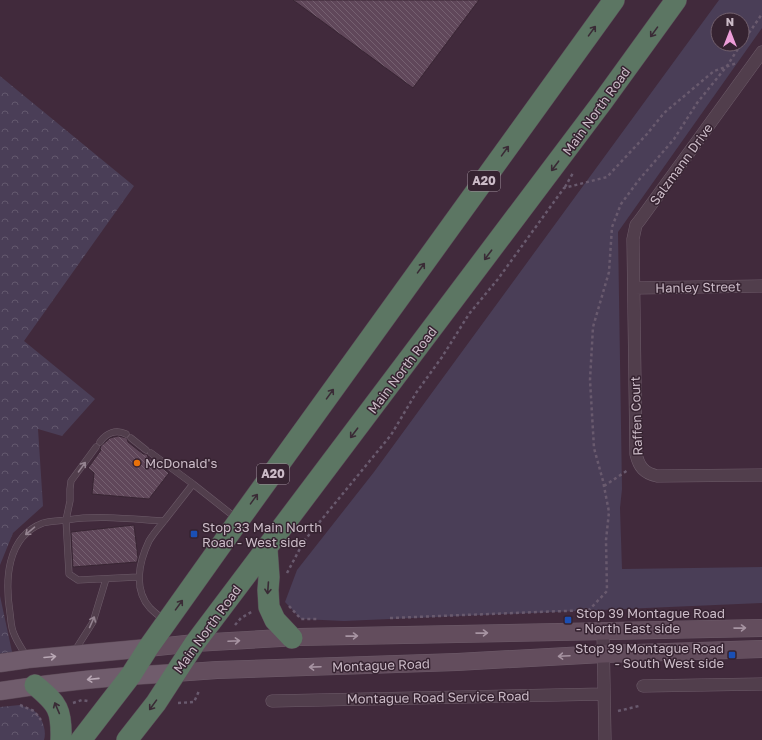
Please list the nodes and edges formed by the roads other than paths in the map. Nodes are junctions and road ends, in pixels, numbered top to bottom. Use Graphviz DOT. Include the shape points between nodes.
graph roads {
  1 [pos="614,0"];
  2 [pos="676,0"];
  3 [pos="760,54"];
  4 [pos="762,286"];
  5 [pos="634,288"];
  6 [pos="762,475"];
  7 [pos="193,484"];
  8 [pos="66,520"];
  9 [pos="239,520"];
  10 [pos="164,521"];
  11 [pos="267,549"];
  12 [pos="138,577"];
  13 [pos="106,579"];
  14 [pos="166,622"];
  15 [pos="762,628"];
  16 [pos="603,631"];
  17 [pos="292,638"];
  18 [pos="195,643"];
  19 [pos="148,648"];
  20 [pos="762,649"];
  21 [pos="603,654"];
  22 [pos="72,655"];
  23 [pos="28,659"];
  24 [pos="0,663"];
  25 [pos="175,673"];
  26 [pos="132,675"];
  27 [pos="762,684"];
  28 [pos="35,685"];
  29 [pos="643,686"];
  30 [pos="0,691"];
  31 [pos="604,694"];
  32 [pos="272,701"];
  33 [pos="61,740"];
  34 [pos="81,740"];
  35 [pos="128,740"];
  36 [pos="605,740"];
  9 -- 1 [label="highway, A20, one-way"];
  2 -- 11 [label="highway, Main North Road, one-way" via="599,107"];
  3 -- 5 [label="street, Salzmann Drive" via="636,225 633,239"];
  4 -- 5 [label="street, Hanley Street"];
  5 -- 6 [label="street, Raffen Court" via="636,454 642,470 649,475 657,476"];
  8 -- 7 [label="lane, one-way" via="71,481 107,434 120,432 128,436"];
  7 -- 9 [label="lane"];
  7 -- 10 [label="lane"];
  8 -- 10 [label="lane" via="97,517"];
  8 -- 13 [label="lane" via="69,574 78,580"];
  8 -- 23 [label="lane, one-way" via="43,523 32,529 23,538 10,562 7,596 14,634"];
  14 -- 9 [label="highway, A20, one-way"];
  10 -- 12 [label="lane" via="150,540"];
  11 -- 17 [label="highway, one-way" via="269,607 275,620"];
  11 -- 18 [label="highway, Main North Road"];
  12 -- 13 [label="lane"];
  12 -- 14 [label="lane" via="141,591 149,607"];
  22 -- 13 [label="lane, one-way" via="93,622"];
  14 -- 19 [label="highway, A20"];
  16 -- 15 [label="main road, one-way"];
  17 -- 16 [label="main road, one-way"];
  16 -- 21 [label="street"];
  18 -- 17 [label="main road, one-way"];
  18 -- 19 [label="main road"];
  18 -- 25 [label="highway, Main North Road"];
  19 -- 22 [label="main road"];
  19 -- 26 [label="highway, A20"];
  20 -- 21 [label="main road, Montague Road"];
  21 -- 25 [label="main road, Montague Road, one-way"];
  21 -- 31 [label="street"];
  23 -- 22 [label="main road, one-way"];
  23 -- 24 [label="main road"];
  25 -- 26 [label="main road, Montague Road"];
  25 -- 35 [label="highway, Main North Road, one-way"];
  26 -- 28 [label="main road, Montague Road, one-way"];
  26 -- 34 [label="highway, A20"];
  27 -- 29 [label="street"];
  28 -- 30 [label="main road, Montague Road"];
  33 -- 28 [label="highway, one-way" via="58,708 51,698"];
  31 -- 32 [label="street, Montague Road Service Road"];
  31 -- 36 [label="street"];
}
